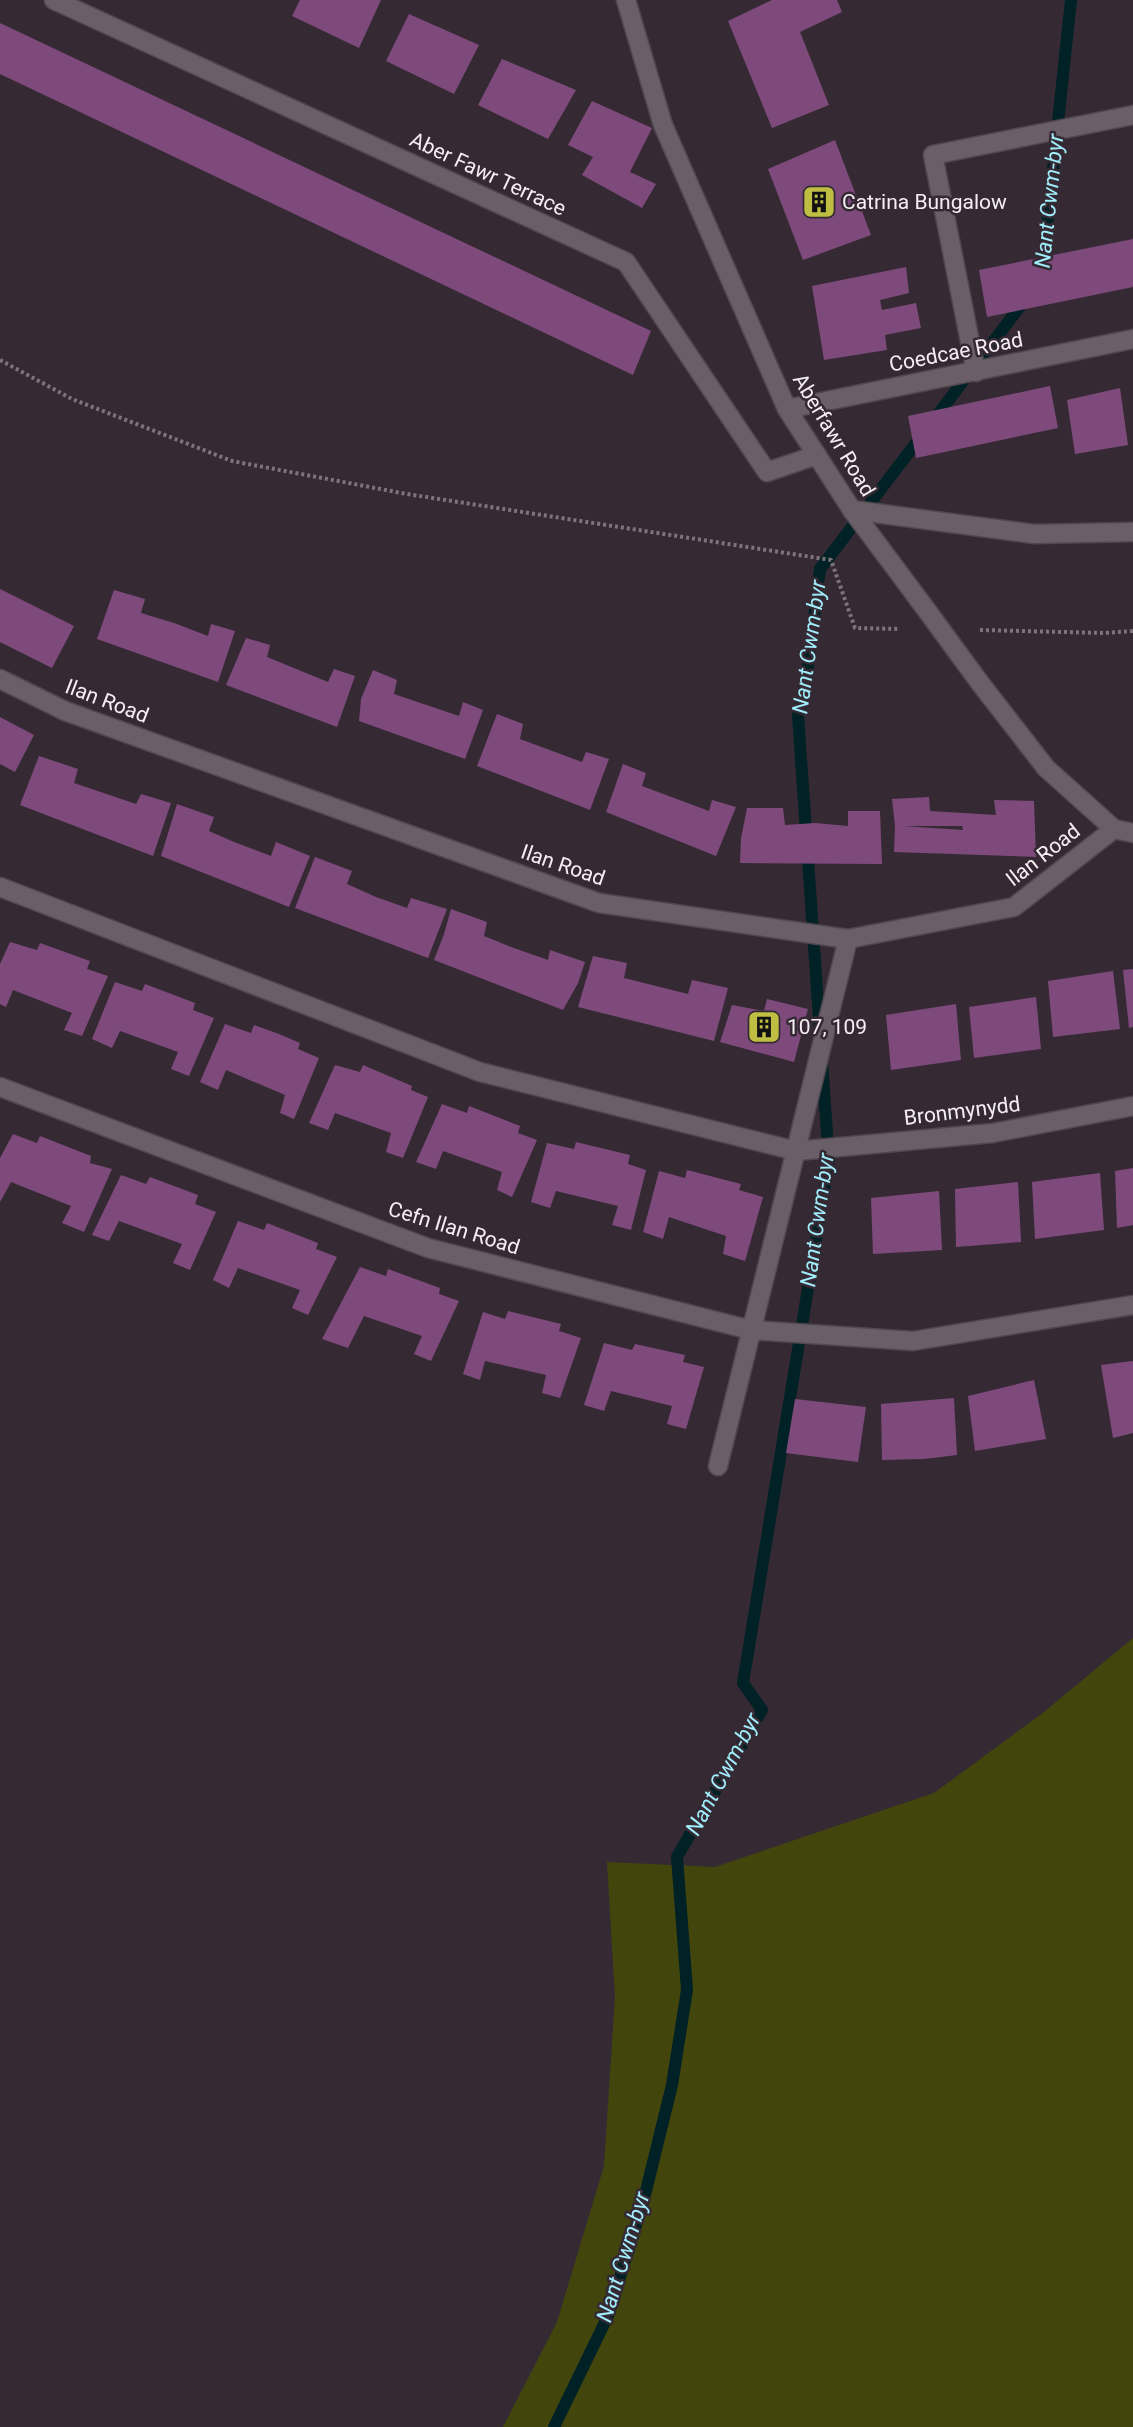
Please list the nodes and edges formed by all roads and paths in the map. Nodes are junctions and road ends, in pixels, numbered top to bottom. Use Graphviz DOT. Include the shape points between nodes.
graph roads {
  1 [pos="54,0"];
  2 [pos="626,0"];
  3 [pos="1133,116"];
  4 [pos="1133,339"];
  5 [pos="0,360"];
  6 [pos="976,372"];
  7 [pos="787,409"];
  8 [pos="817,455"];
  9 [pos="852,510"];
  10 [pos="1133,532"];
  11 [pos="902,629"];
  12 [pos="974,630"];
  13 [pos="1133,631"];
  14 [pos="0,679"];
  15 [pos="1114,829"];
  16 [pos="1133,833"];
  17 [pos="0,887"];
  18 [pos="848,939"];
  19 [pos="0,1086"];
  20 [pos="1133,1106"];
  21 [pos="796,1151"];
  22 [pos="1133,1305"];
  23 [pos="751,1330"];
  24 [pos="718,1466"];
  1 -- 8 [label="street, Aber Fawr Terrace" via="626,262 767,472"];
  2 -- 7 [label="street, Aberfawr Road" via="663,125"];
  3 -- 6 [label="street" via="933,155"];
  4 -- 6 [label="street, Coedcae Road"];
  5 -- 11 [label="path" via="72,399 232,461 407,494 831,560 855,628"];
  6 -- 7 [label="street, Coedcae Road"];
  7 -- 8 [label="street, Aberfawr Road"];
  8 -- 9 [label="street, Aberfawr Road"];
  9 -- 10 [label="street" via="1034,534"];
  9 -- 15 [label="street, Aberfawr Road, bridge" via="1046,768"];
  12 -- 13 [label="path"];
  14 -- 18 [label="street, Ilan Road" via="65,711 599,903"];
  15 -- 16 [label="street"];
  15 -- 18 [label="street, Ilan Road" via="1014,907"];
  17 -- 21 [label="street, Bronmynydd" via="480,1072"];
  18 -- 21 [label="street"];
  19 -- 23 [label="street, Cefn Ilan Road" via="428,1248"];
  20 -- 21 [label="street, Bronmynydd" via="993,1133"];
  21 -- 23 [label="street"];
  22 -- 23 [label="street, Cefn Ilan Road" via="913,1341"];
  23 -- 24 [label="street"];
}
